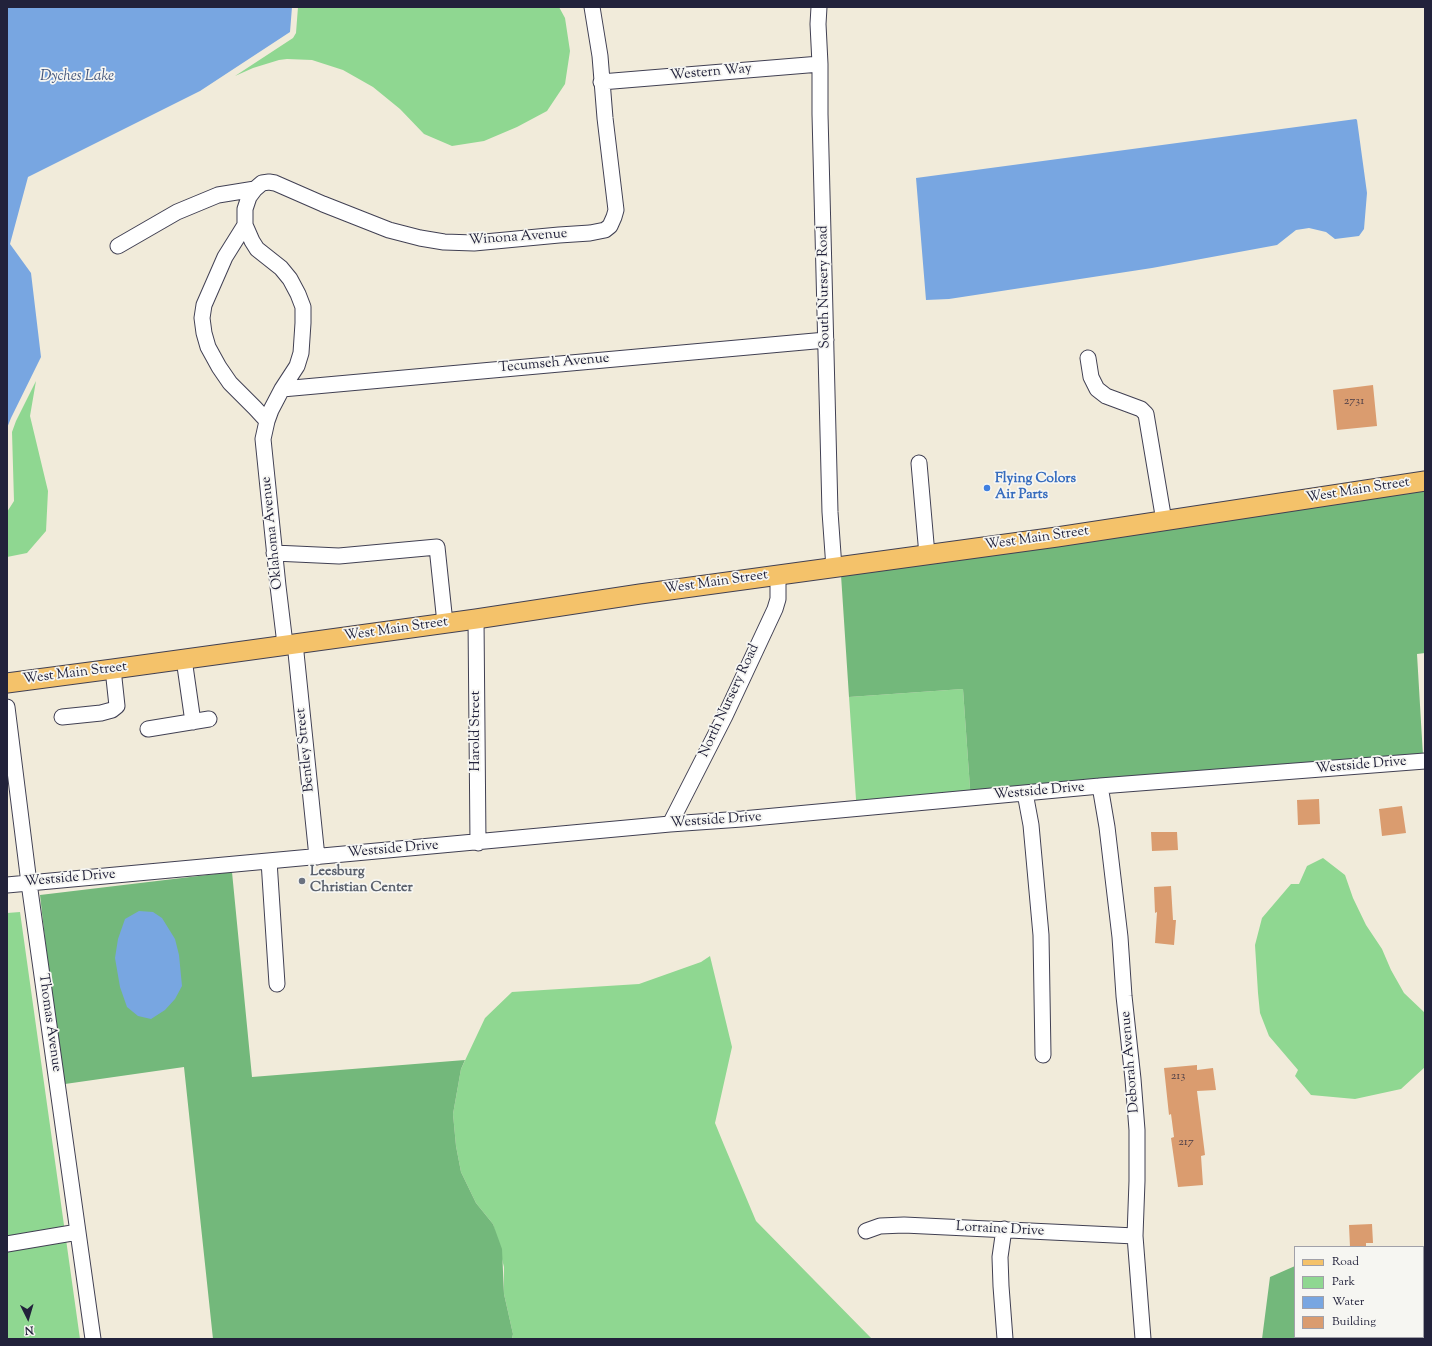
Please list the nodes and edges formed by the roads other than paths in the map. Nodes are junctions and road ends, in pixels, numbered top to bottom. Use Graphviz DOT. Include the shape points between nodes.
graph roads {
  1 [pos="592,7"];
  2 [pos="819,7"];
  3 [pos="820,64"];
  4 [pos="601,82"];
  5 [pos="255,189"];
  6 [pos="245,225"];
  7 [pos="118,246"];
  8 [pos="826,340"];
  9 [pos="1088,358"];
  10 [pos="282,389"];
  11 [pos="267,421"];
  12 [pos="919,463"];
  13 [pos="1425,481"];
  14 [pos="1164,521"];
  15 [pos="274,553"];
  16 [pos="927,555"];
  17 [pos="834,568"];
  18 [pos="778,575"];
  19 [pos="476,619"];
  20 [pos="445,623"];
  21 [pos="290,644"];
  22 [pos="184,659"];
  23 [pos="113,669"];
  24 [pos="7,682"];
  25 [pos="7,707"];
  26 [pos="62,717"];
  27 [pos="209,719"];
  28 [pos="193,722"];
  29 [pos="148,729"];
  30 [pos="1425,761"];
  31 [pos="12,785"];
  32 [pos="1100,786"];
  33 [pos="1025,793"];
  34 [pos="14,815"];
  35 [pos="670,824"];
  36 [pos="478,843"];
  37 [pos="317,857"];
  38 [pos="269,861"];
  39 [pos="29,883"];
  40 [pos="7,885"];
  41 [pos="278,984"];
  42 [pos="1043,1055"];
  43 [pos="1004,1229"];
  44 [pos="866,1231"];
  45 [pos="78,1232"];
  46 [pos="1135,1236"];
  47 [pos="7,1244"];
  48 [pos="94,1339"];
  49 [pos="1005,1339"];
  50 [pos="1143,1339"];
  1 -- 4 [label="street, Winona Avenue" via="600,56"];
  2 -- 3 [label="street, South Nursery Road"];
  3 -- 4 [label="street, Western Way"];
  3 -- 8 [label="street, South Nursery Road"];
  4 -- 5 [label="street, Winona Avenue" via="616,210 610,226 605,230 590,234 474,243 444,242 389,230 275,183 262,183"];
  5 -- 6 [label="street" via="245,209"];
  5 -- 7 [label="street" via="218,195 178,212"];
  6 -- 10 [label="street, Oklahoma Avenue" via="257,249 281,268 290,279 302,308 301,353 297,366"];
  6 -- 11 [label="street" via="225,257 209,293 203,312 204,333 208,347 230,383"];
  8 -- 10 [label="street, Tecumseh Avenue"];
  8 -- 17 [label="street, South Nursery Road" via="830,512"];
  9 -- 14 [label="street" via="1091,377 1097,389 1106,396 1141,409 1146,414"];
  10 -- 11 [label="street, Oklahoma Avenue"];
  11 -- 15 [label="street, Oklahoma Avenue" via="263,439"];
  12 -- 16 [label="street"];
  13 -- 14 [label="main road, West Main Street"];
  14 -- 16 [label="main road, West Main Street"];
  15 -- 20 [label="street" via="340,556 437,547"];
  15 -- 21 [label="street, Oklahoma Avenue"];
  16 -- 17 [label="main road, West Main Street"];
  17 -- 18 [label="main road, West Main Street"];
  18 -- 19 [label="main road, West Main Street"];
  18 -- 35 [label="street, North Nursery Road" via="778,599 774,609 725,716"];
  19 -- 20 [label="main road, West Main Street"];
  19 -- 36 [label="street, Harold Street"];
  20 -- 21 [label="main road, West Main Street"];
  21 -- 22 [label="main road, West Main Street"];
  21 -- 37 [label="street, Bentley Street"];
  22 -- 23 [label="main road, West Main Street"];
  22 -- 28 [label="street"];
  23 -- 24 [label="main road, West Main Street"];
  23 -- 26 [label="street" via="117,706 101,713"];
  25 -- 31 [label="street, Thomas Avenue"];
  27 -- 28 [label="street"];
  28 -- 29 [label="street"];
  30 -- 32 [label="street, Westside Drive"];
  31 -- 34 [label="street, Thomas Avenue"];
  32 -- 33 [label="street, Westside Drive"];
  32 -- 46 [label="street, Deborah Avenue" via="1120,937 1137,1130"];
  33 -- 35 [label="street, Westside Drive"];
  33 -- 42 [label="street" via="1031,825 1042,935"];
  34 -- 39 [label="street, Thomas Avenue"];
  35 -- 36 [label="street, Westside Drive"];
  36 -- 37 [label="street, Westside Drive"];
  37 -- 38 [label="street, Westside Drive"];
  38 -- 39 [label="street, Westside Drive"];
  38 -- 41 [label="street"];
  39 -- 40 [label="street, Westside Drive"];
  39 -- 45 [label="street, Thomas Avenue"];
  43 -- 44 [label="street, Lorraine Drive" via="904,1225 880,1226"];
  43 -- 46 [label="street, Lorraine Drive"];
  43 -- 49 [label="street" via="1000,1257"];
  45 -- 47 [label="street"];
  45 -- 48 [label="street, Thomas Avenue"];
  46 -- 50 [label="street, Deborah Avenue"];
}
